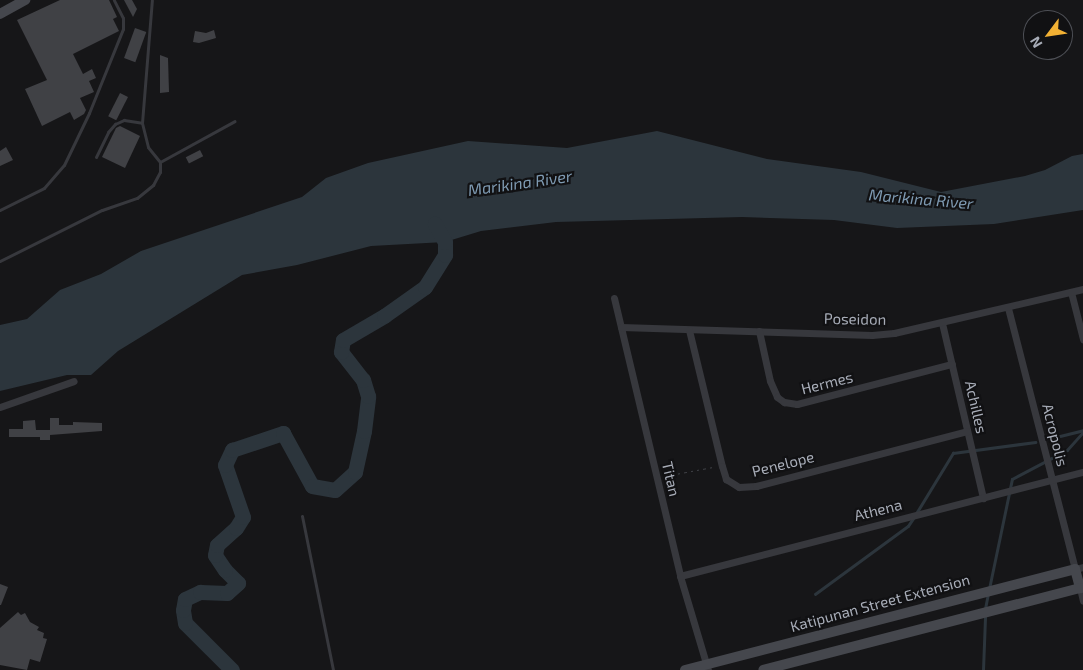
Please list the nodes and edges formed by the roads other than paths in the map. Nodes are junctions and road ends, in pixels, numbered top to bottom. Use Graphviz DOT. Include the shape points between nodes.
graph roads {
  1 [pos="24,0"];
  2 [pos="114,0"];
  3 [pos="152,0"];
  4 [pos="1,11"];
  5 [pos="235,121"];
  6 [pos="142,123"];
  7 [pos="96,157"];
  8 [pos="160,162"];
  9 [pos="0,210"];
  10 [pos="0,261"];
  11 [pos="1083,289"];
  12 [pos="1071,292"];
  13 [pos="614,298"];
  14 [pos="1008,308"];
  15 [pos="942,323"];
  16 [pos="621,327"];
  17 [pos="689,330"];
  18 [pos="759,331"];
  19 [pos="1083,339"];
  20 [pos="952,364"];
  21 [pos="74,381"];
  22 [pos="0,407"];
  23 [pos="967,432"];
  24 [pos="1083,472"];
  25 [pos="1052,480"];
  26 [pos="982,498"];
  27 [pos="302,516"];
  28 [pos="1079,568"];
  29 [pos="680,576"];
  30 [pos="1081,588"];
  31 [pos="1083,601"];
  32 [pos="707,667"];
  33 [pos="333,670"];
  34 [pos="685,670"];
  35 [pos="763,670"];
  1 -- 4 [label="street"];
  2 -- 9 [label="lane" via="123,18 123,29 64,165 44,188"];
  3 -- 6 [label="lane"];
  5 -- 8 [label="lane"];
  6 -- 7 [label="lane" via="124,120 115,124"];
  6 -- 8 [label="lane" via="148,146"];
  8 -- 10 [label="lane" via="160,172 153,185 137,198 102,210"];
  11 -- 12 [label="street, Poseidon"];
  12 -- 14 [label="street, Poseidon"];
  12 -- 19 [label="street"];
  13 -- 16 [label="street, Titan"];
  14 -- 15 [label="street, Poseidon"];
  14 -- 25 [label="street, Acropolis"];
  15 -- 18 [label="street, Poseidon" via="872,335"];
  15 -- 20 [label="street, Achilles"];
  16 -- 17 [label="street, Poseidon"];
  16 -- 29 [label="street, Titan"];
  17 -- 18 [label="street, Poseidon"];
  17 -- 23 [label="street, Penelope" via="722,466 726,479 731,483 743,487 756,486"];
  18 -- 20 [label="street, Hermes" via="770,381 776,397 784,402 797,404"];
  20 -- 23 [label="street, Achilles"];
  21 -- 22 [label="street"];
  23 -- 26 [label="street, Achilles"];
  24 -- 25 [label="street, Athena"];
  25 -- 26 [label="street, Athena"];
  25 -- 28 [label="street, Acropolis"];
  26 -- 29 [label="street, Athena"];
  27 -- 33 [label="lane"];
  28 -- 30 [label="street"];
  28 -- 32 [label="street, Katipunan Street Extension"];
  29 -- 32 [label="street, Titan"];
  30 -- 31 [label="street"];
  30 -- 35 [label="street"];
  32 -- 34 [label="street, Katipunan Street Extension"];
}
